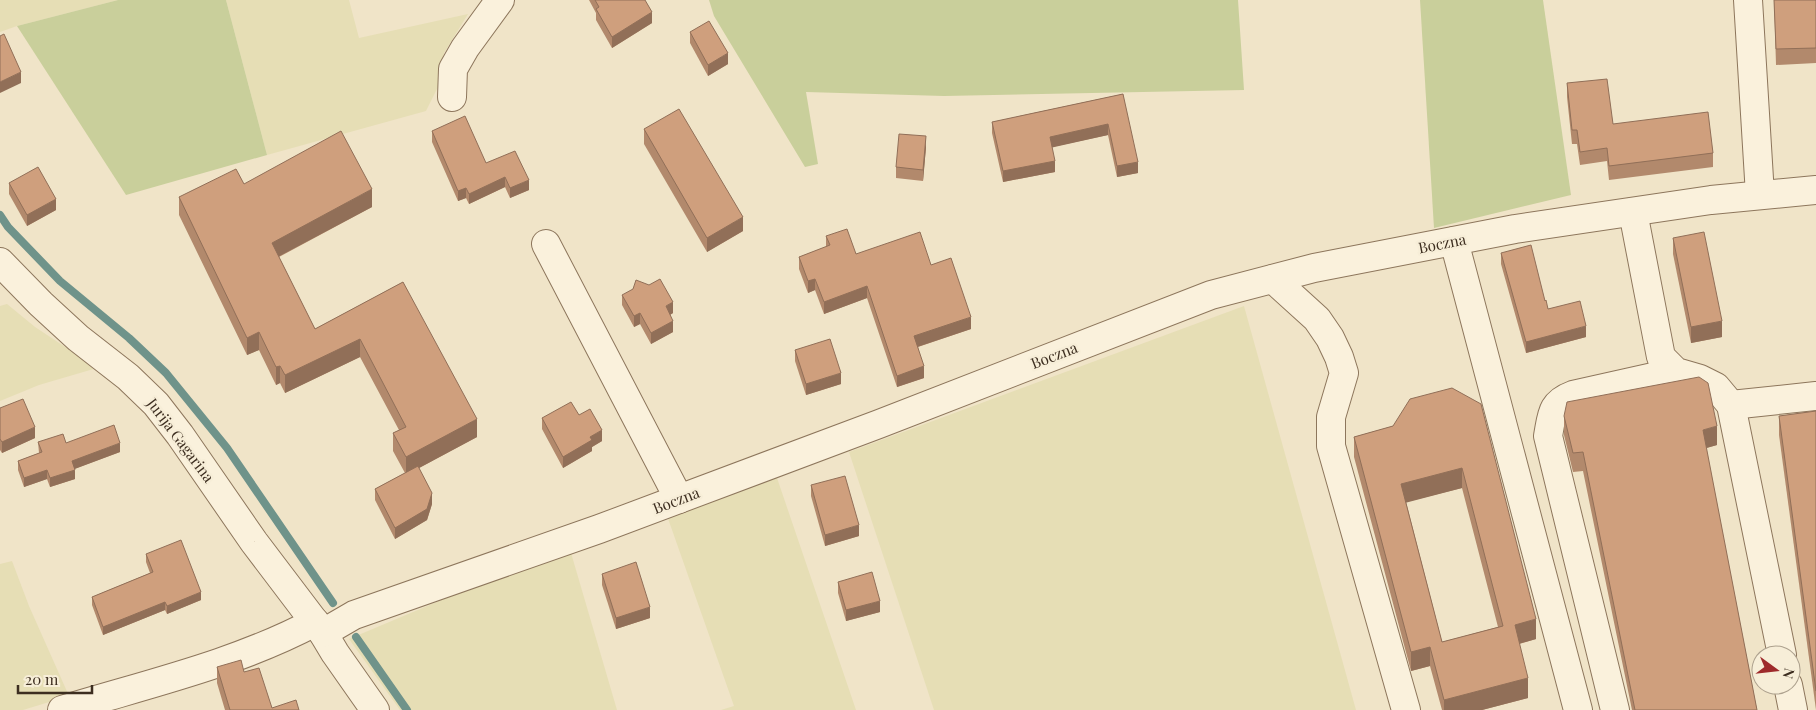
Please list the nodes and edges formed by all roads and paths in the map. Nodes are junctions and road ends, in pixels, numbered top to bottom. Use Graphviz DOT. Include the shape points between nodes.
graph roads {
  1 [pos="500,0"];
  2 [pos="1748,0"];
  3 [pos="452,97"];
  4 [pos="1816,190"];
  5 [pos="1760,195"];
  6 [pos="1633,212"];
  7 [pos="1454,241"];
  8 [pos="546,244"];
  9 [pos="0,262"];
  10 [pos="1273,279"];
  11 [pos="1676,372"];
  12 [pos="1816,396"];
  13 [pos="1731,405"];
  14 [pos="678,499"];
  15 [pos="319,627"];
  16 [pos="1780,645"];
  17 [pos="1790,695"];
  18 [pos="62,710"];
  19 [pos="375,710"];
  20 [pos="1406,710"];
  21 [pos="1578,710"];
  22 [pos="1615,710"];
  23 [pos="1793,710"];
  1 -- 3 [label="street" via="453,69"];
  2 -- 5 [label="street"];
  4 -- 5 [label="street, Boczna"];
  5 -- 6 [label="street, Boczna"];
  6 -- 7 [label="street, Boczna"];
  6 -- 11 [label="street" via="1661,357"];
  7 -- 10 [label="street, Boczna"];
  7 -- 21 [label="street"];
  8 -- 14 [label="street"];
  9 -- 15 [label="street, Jurija Gagarina" via="47,310 156,404"];
  10 -- 14 [label="street, Boczna" via="1211,295"];
  10 -- 20 [label="street" via="1317,319 1330,338 1344,372 1331,417 1330,446"];
  11 -- 13 [label="street" via="1716,387"];
  11 -- 22 [label="street" via="1561,399 1553,412 1548,436"];
  12 -- 13 [label="street"];
  13 -- 16 [label="street"];
  14 -- 15 [label="street, Boczna"];
  15 -- 18 [label="street" via="224,661"];
  15 -- 19 [label="street, Jurija Gagarina"];
  17 -- 23 [label="street"];
}
